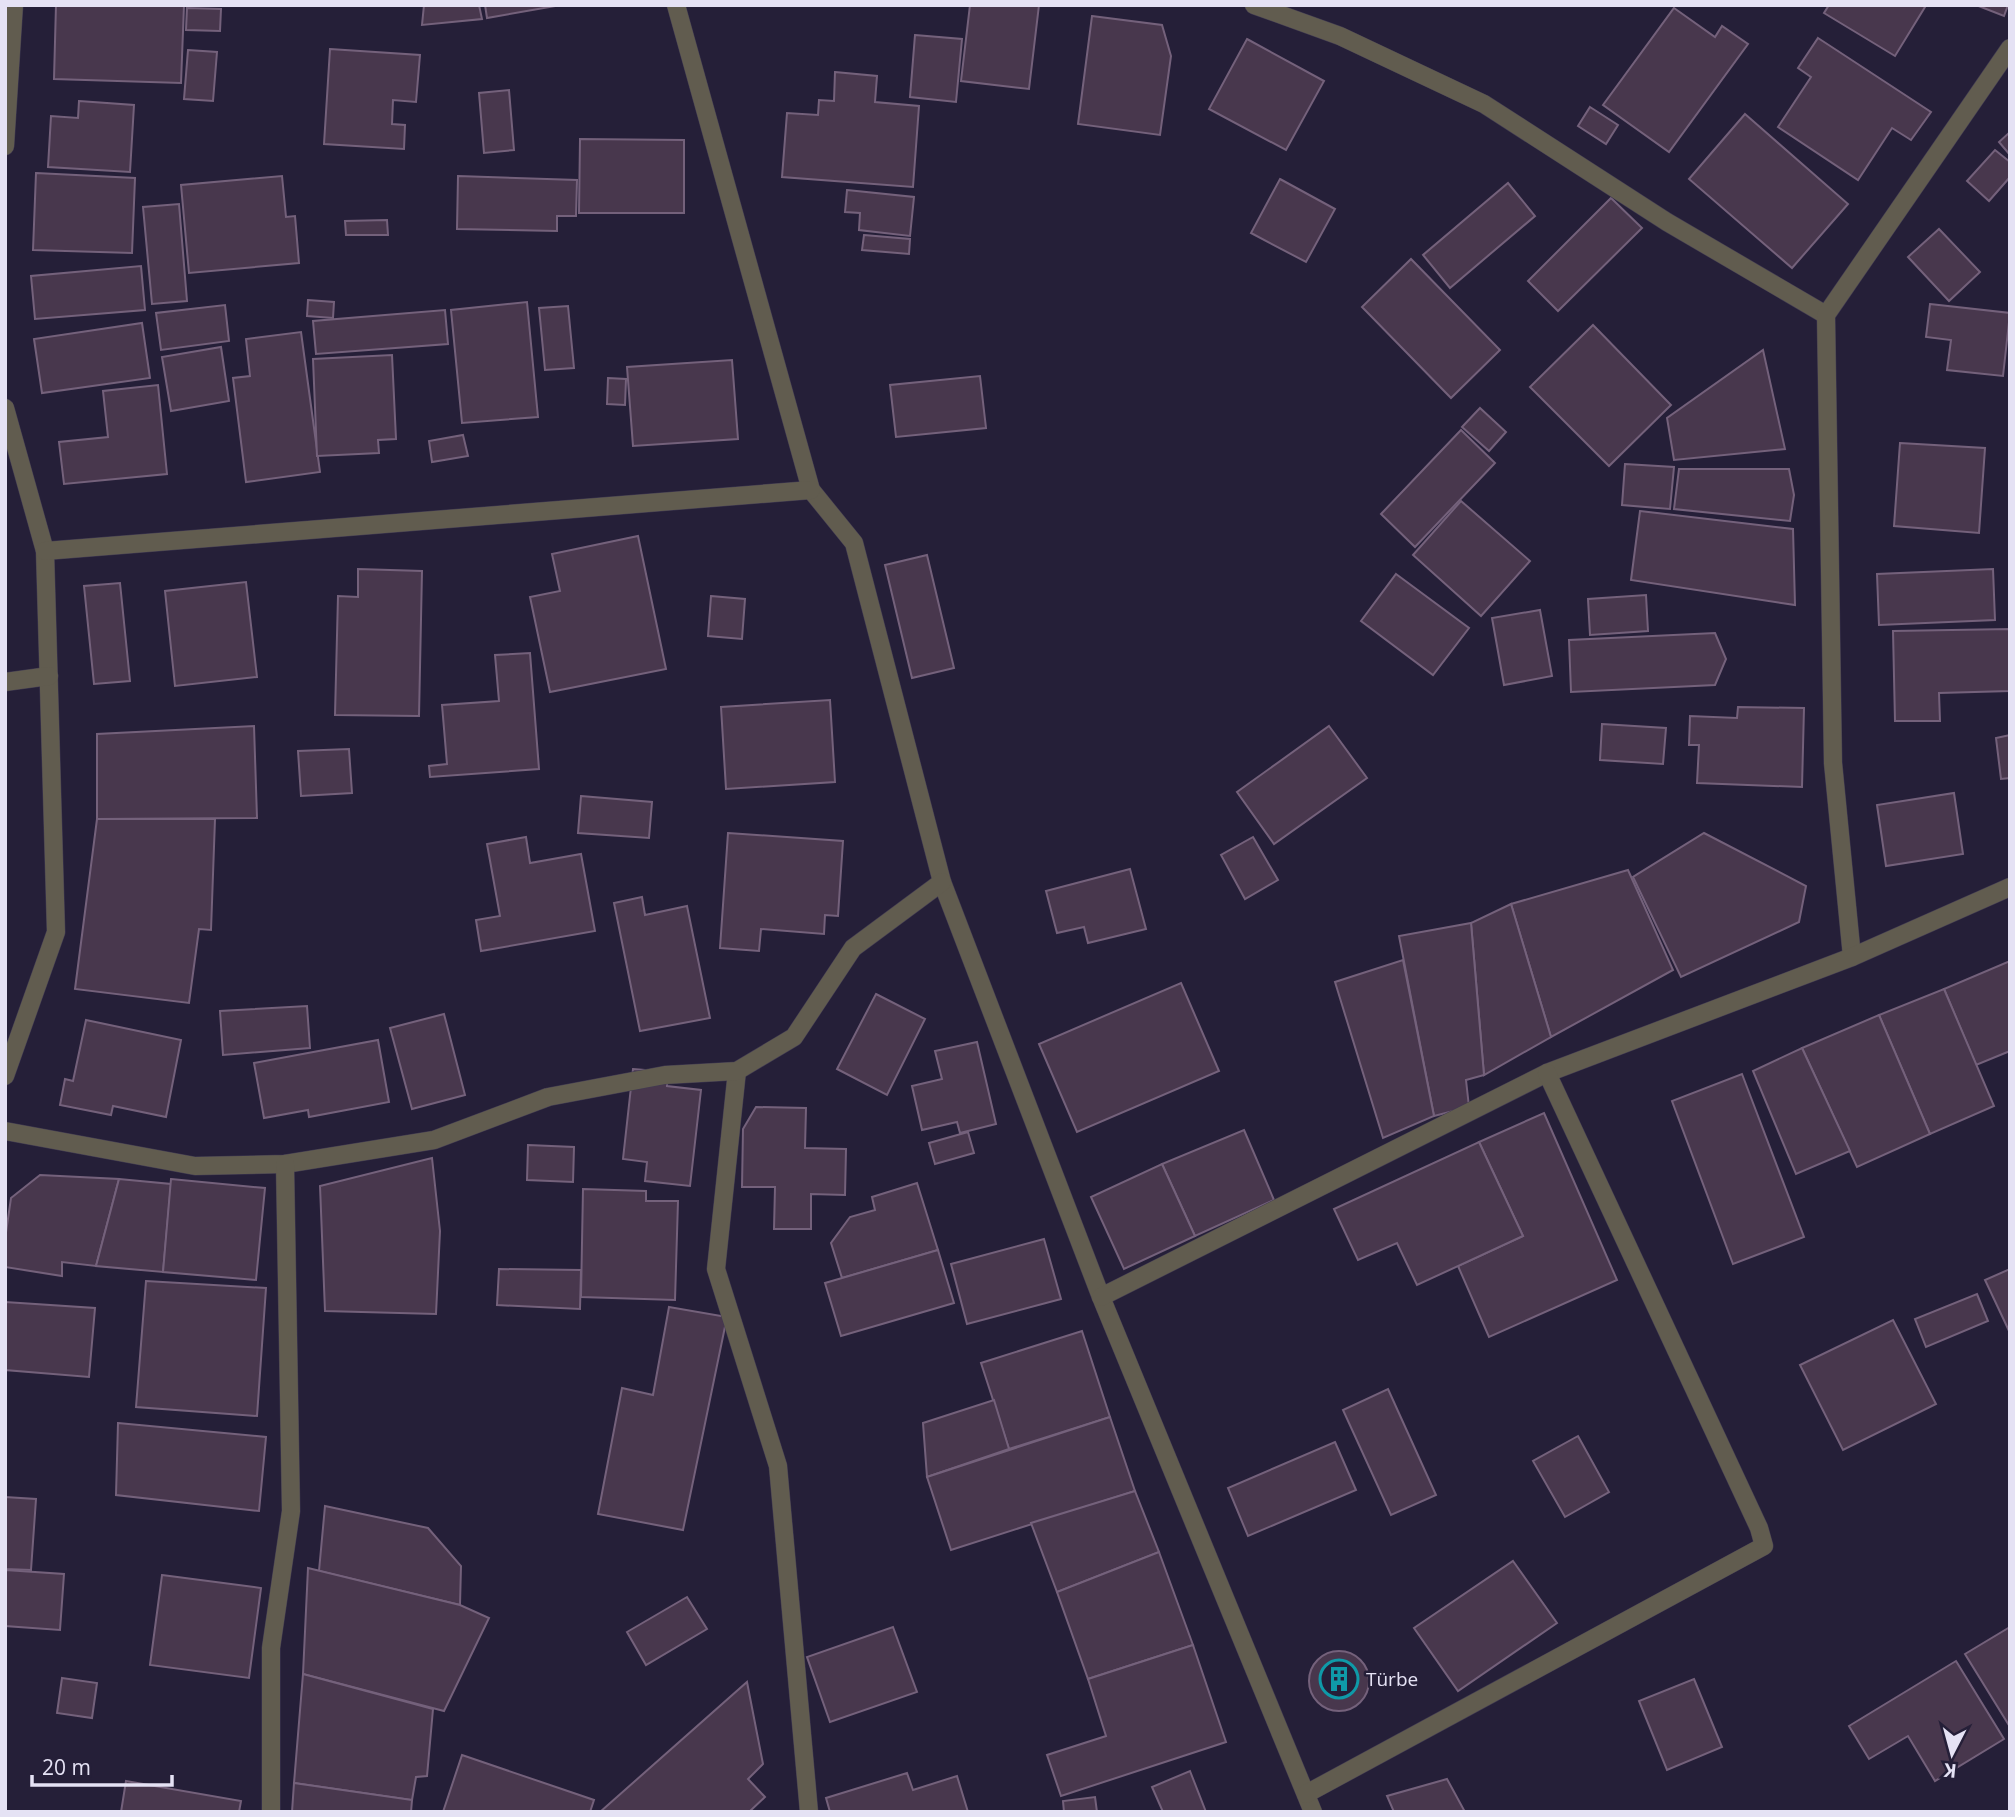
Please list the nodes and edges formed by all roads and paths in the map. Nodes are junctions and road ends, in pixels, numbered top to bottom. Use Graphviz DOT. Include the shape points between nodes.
graph roads {
  1 [pos="14,5"];
  2 [pos="676,5"];
  3 [pos="1254,5"];
  4 [pos="2010,48"];
  5 [pos="5,146"];
  6 [pos="1826,316"];
  7 [pos="5,408"];
  8 [pos="811,490"];
  9 [pos="45,551"];
  10 [pos="49,676"];
  11 [pos="5,682"];
  12 [pos="942,882"];
  13 [pos="2010,887"];
  14 [pos="1852,957"];
  15 [pos="737,1071"];
  16 [pos="1547,1073"];
  17 [pos="5,1076"];
  18 [pos="5,1131"];
  19 [pos="285,1164"];
  20 [pos="1101,1297"];
  21 [pos="1306,1794"];
  22 [pos="271,1812"];
  23 [pos="809,1812"];
  24 [pos="1313,1812"];
  1 -- 5 [label="street"];
  2 -- 8 [label="street"];
  3 -- 6 [label="street" via="1340,36 1484,104 1667,222"];
  4 -- 6 [label="street"];
  6 -- 14 [label="street" via="1833,763"];
  7 -- 9 [label="street"];
  8 -- 9 [label="street"];
  8 -- 12 [label="street" via="854,543"];
  9 -- 10 [label="street"];
  10 -- 11 [label="street"];
  10 -- 17 [label="street" via="56,932"];
  12 -- 15 [label="street" via="853,948 793,1037"];
  12 -- 20 [label="street"];
  13 -- 14 [label="street"];
  14 -- 16 [label="street"];
  15 -- 19 [label="street" via="665,1075 548,1097 434,1140"];
  15 -- 23 [label="street" via="716,1269 778,1466"];
  16 -- 20 [label="street"];
  16 -- 21 [label="street" via="1764,1546"];
  18 -- 19 [label="street" via="195,1166"];
  19 -- 22 [label="street" via="291,1511 271,1648"];
  20 -- 21 [label="street"];
  21 -- 24 [label="street"];
}
